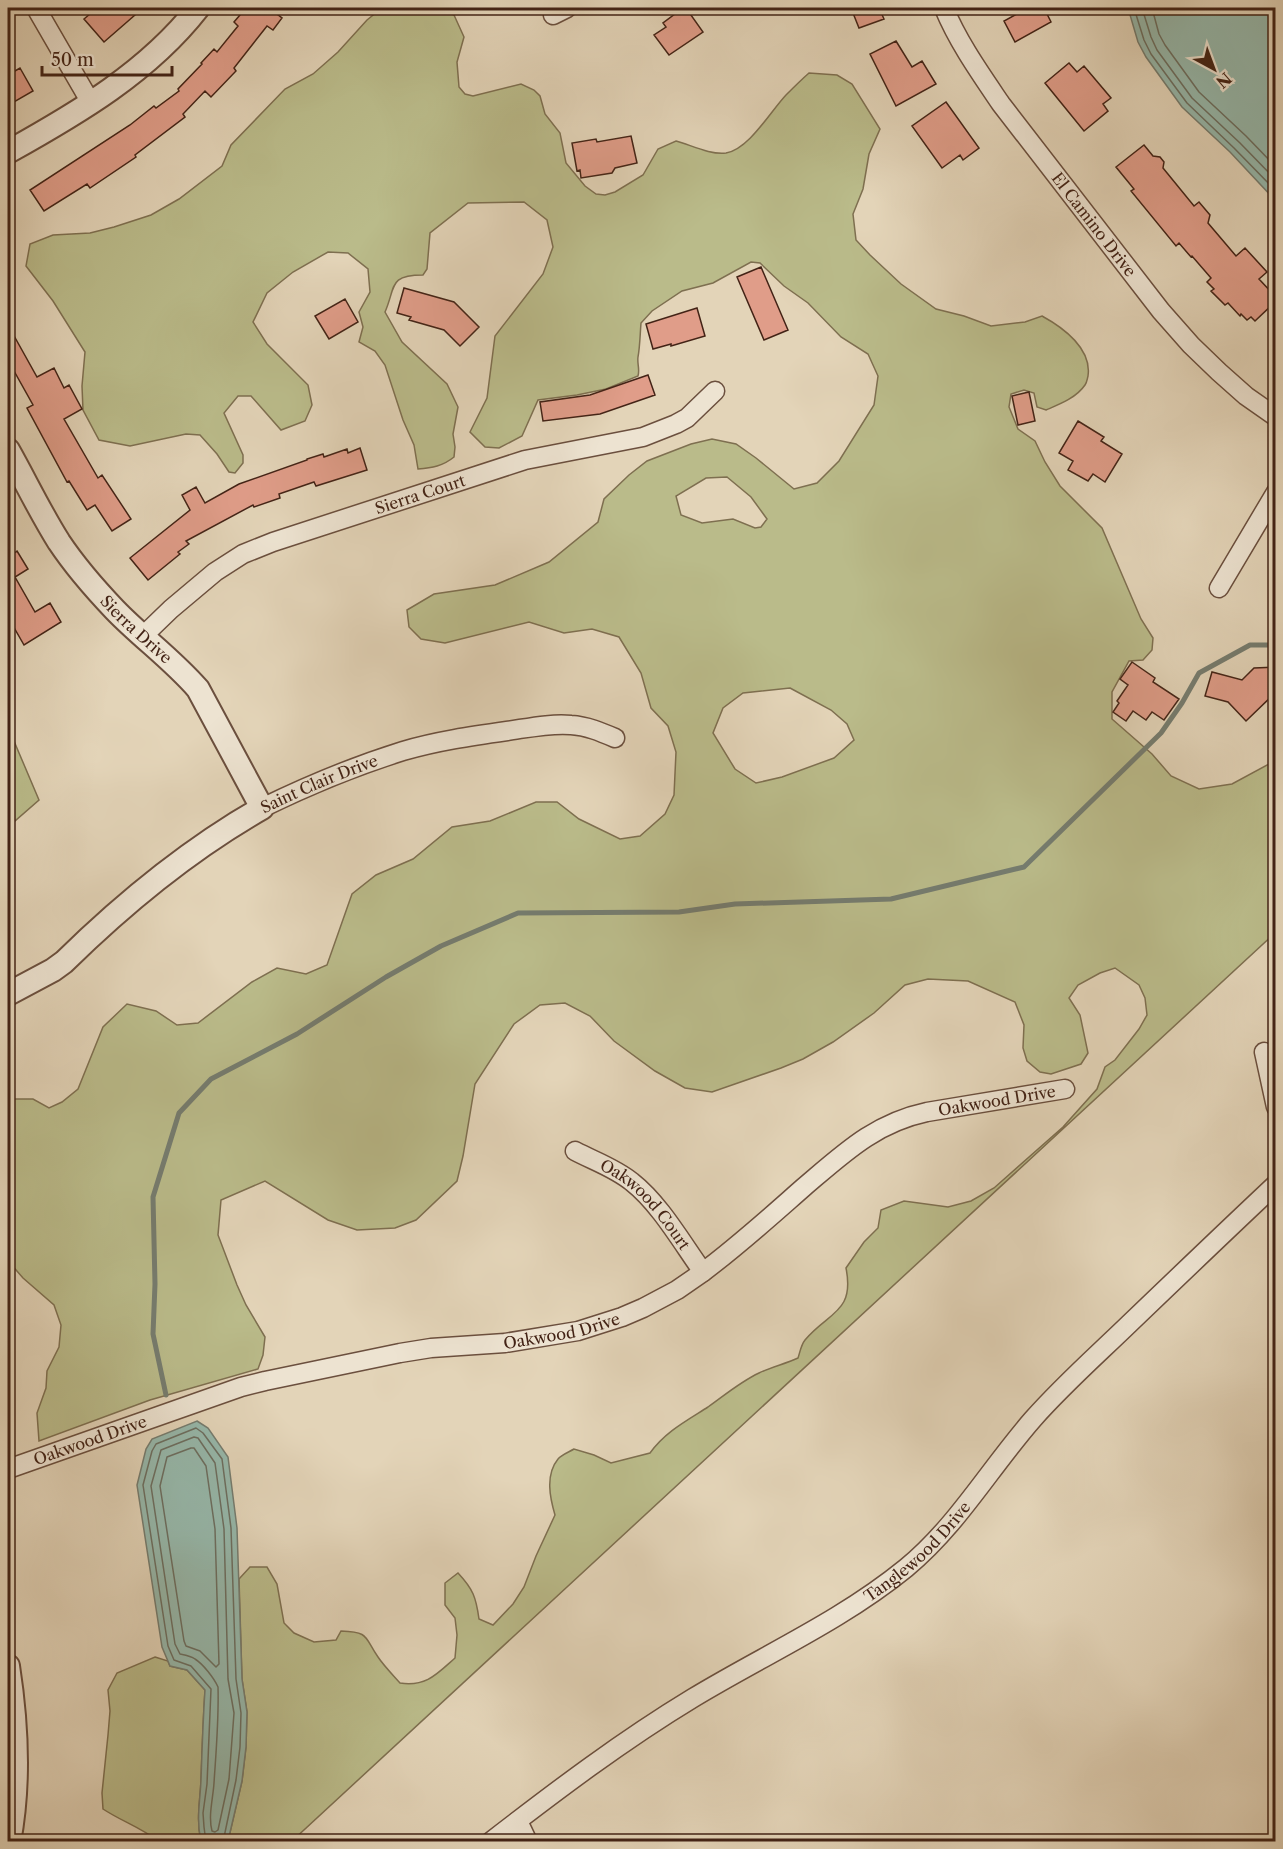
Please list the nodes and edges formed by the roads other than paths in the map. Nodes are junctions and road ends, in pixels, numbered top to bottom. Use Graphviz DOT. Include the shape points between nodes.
graph roads {
  1 [pos="36,8"];
  2 [pos="198,8"];
  3 [pos="944,8"];
  4 [pos="91,103"];
  5 [pos="8,152"];
  6 [pos="715,391"];
  7 [pos="1275,417"];
  8 [pos="8,450"];
  9 [pos="1275,492"];
  10 [pos="1220,588"];
  11 [pos="142,637"];
  12 [pos="615,738"];
  13 [pos="262,808"];
  14 [pos="8,994"];
  15 [pos="1263,1052"];
  16 [pos="1065,1089"];
  17 [pos="1275,1107"];
  18 [pos="575,1152"];
  19 [pos="1275,1184"];
  20 [pos="703,1272"];
  21 [pos="8,1469"];
  22 [pos="8,1666"];
  23 [pos="518,1821"];
  24 [pos="9,1842"];
  25 [pos="490,1842"];
  26 [pos="528,1842"];
  1 -- 4 [label="street"];
  2 -- 4 [label="street" via="156,53"];
  3 -- 7 [label="street, El Camino Drive" via="1001,104 1161,311 1219,372"];
  4 -- 5 [label="street"];
  6 -- 11 [label="street, Sierra Court" via="687,418 643,437 492,470 243,554 201,582"];
  8 -- 11 [label="street, Sierra Drive" via="69,557"];
  9 -- 10 [label="street"];
  11 -- 13 [label="street, Sierra Drive" via="198,689"];
  12 -- 13 [label="street, Saint Clair Drive" via="570,724 462,737 384,758"];
  13 -- 14 [label="street, Saint Clair Drive" via="191,854 64,962"];
  15 -- 17 [label="street"];
  16 -- 20 [label="street, Oakwood Drive" via="927,1112 889,1124 846,1151"];
  18 -- 20 [label="street, Oakwood Court" via="640,1188"];
  19 -- 23 [label="street, Tanglewood Drive" via="1048,1403 948,1528 905,1568 844,1612 643,1729"];
  20 -- 21 [label="street, Oakwood Drive" via="643,1308 578,1331 504,1343 431,1348 265,1381"];
  22 -- 24 [label="street" via="15,1758"];
  23 -- 25 [label="street, Tanglewood Drive"];
  23 -- 26 [label="street"];
}
